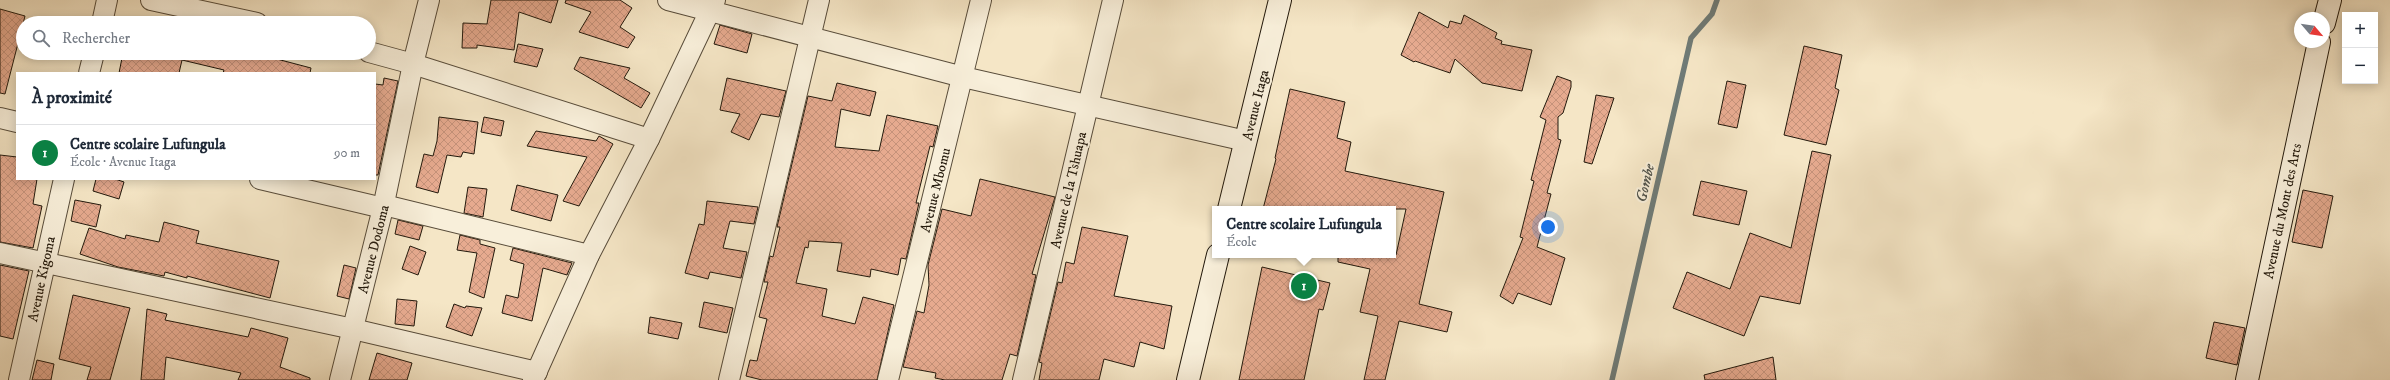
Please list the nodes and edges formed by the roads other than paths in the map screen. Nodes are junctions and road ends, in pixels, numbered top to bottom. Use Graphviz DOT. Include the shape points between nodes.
graph roads {
  1 [pos="107,0"];
  2 [pos="151,0"];
  3 [pos="429,0"];
  4 [pos="668,0"];
  5 [pos="819,0"];
  6 [pos="981,0"];
  7 [pos="1113,0"];
  8 [pos="1280,0"];
  9 [pos="2330,0"];
  10 [pos="712,6"];
  11 [pos="2327,12"];
  12 [pos="104,16"];
  13 [pos="225,16"];
  14 [pos="810,38"];
  15 [pos="2318,48"];
  16 [pos="376,54"];
  17 [pos="92,60"];
  18 [pos="413,64"];
  19 [pos="89,72"];
  20 [pos="963,77"];
  21 [pos="1088,105"];
  22 [pos="0,118"];
  23 [pos="16,122"];
  24 [pos="649,139"];
  25 [pos="1246,142"];
  26 [pos="64,180"];
  27 [pos="265,180"];
  28 [pos="383,206"];
  29 [pos="1230,206"];
  30 [pos="0,253"];
  31 [pos="589,256"];
  32 [pos="1217,258"];
  33 [pos="44,264"];
  34 [pos="352,329"];
  35 [pos="535,376"];
  36 [pos="20,380"];
  37 [pos="340,380"];
  38 [pos="730,380"];
  39 [pos="888,380"];
  40 [pos="1023,380"];
  41 [pos="1188,380"];
  42 [pos="2247,380"];
  1 -- 12 [label="street"];
  2 -- 13 [label="street"];
  3 -- 18 [label="street, Avenue Dodoma"];
  4 -- 10 [label="street"];
  5 -- 14 [label="street"];
  6 -- 20 [label="street, Avenue Mbomu"];
  7 -- 21 [label="street, Avenue de la Tshuapa"];
  8 -- 25 [label="street, Avenue Itaga"];
  9 -- 11 [label="street"];
  10 -- 14 [label="street"];
  10 -- 24 [label="street"];
  14 -- 20 [label="street"];
  14 -- 38 [label="street"];
  15 -- 42 [label="street, Avenue du Mont des Arts"];
  16 -- 18 [label="street"];
  17 -- 19 [label="street"];
  18 -- 24 [label="street"];
  18 -- 28 [label="street, Avenue Dodoma"];
  20 -- 21 [label="street"];
  20 -- 39 [label="street, Avenue Mbomu"];
  21 -- 25 [label="street"];
  21 -- 40 [label="street, Avenue de la Tshuapa"];
  22 -- 23 [label="street"];
  24 -- 31 [label="street"];
  25 -- 29 [label="street, Avenue Itaga"];
  26 -- 33 [label="street, Avenue Kigoma"];
  27 -- 28 [label="street"];
  28 -- 31 [label="street"];
  28 -- 34 [label="street, Avenue Dodoma"];
  30 -- 33 [label="street"];
  31 -- 35 [label="street"];
  32 -- 41 [label="street"];
  33 -- 34 [label="street"];
  33 -- 36 [label="street, Avenue Kigoma"];
  34 -- 35 [label="street"];
  34 -- 37 [label="street, Avenue Dodoma"];
}
